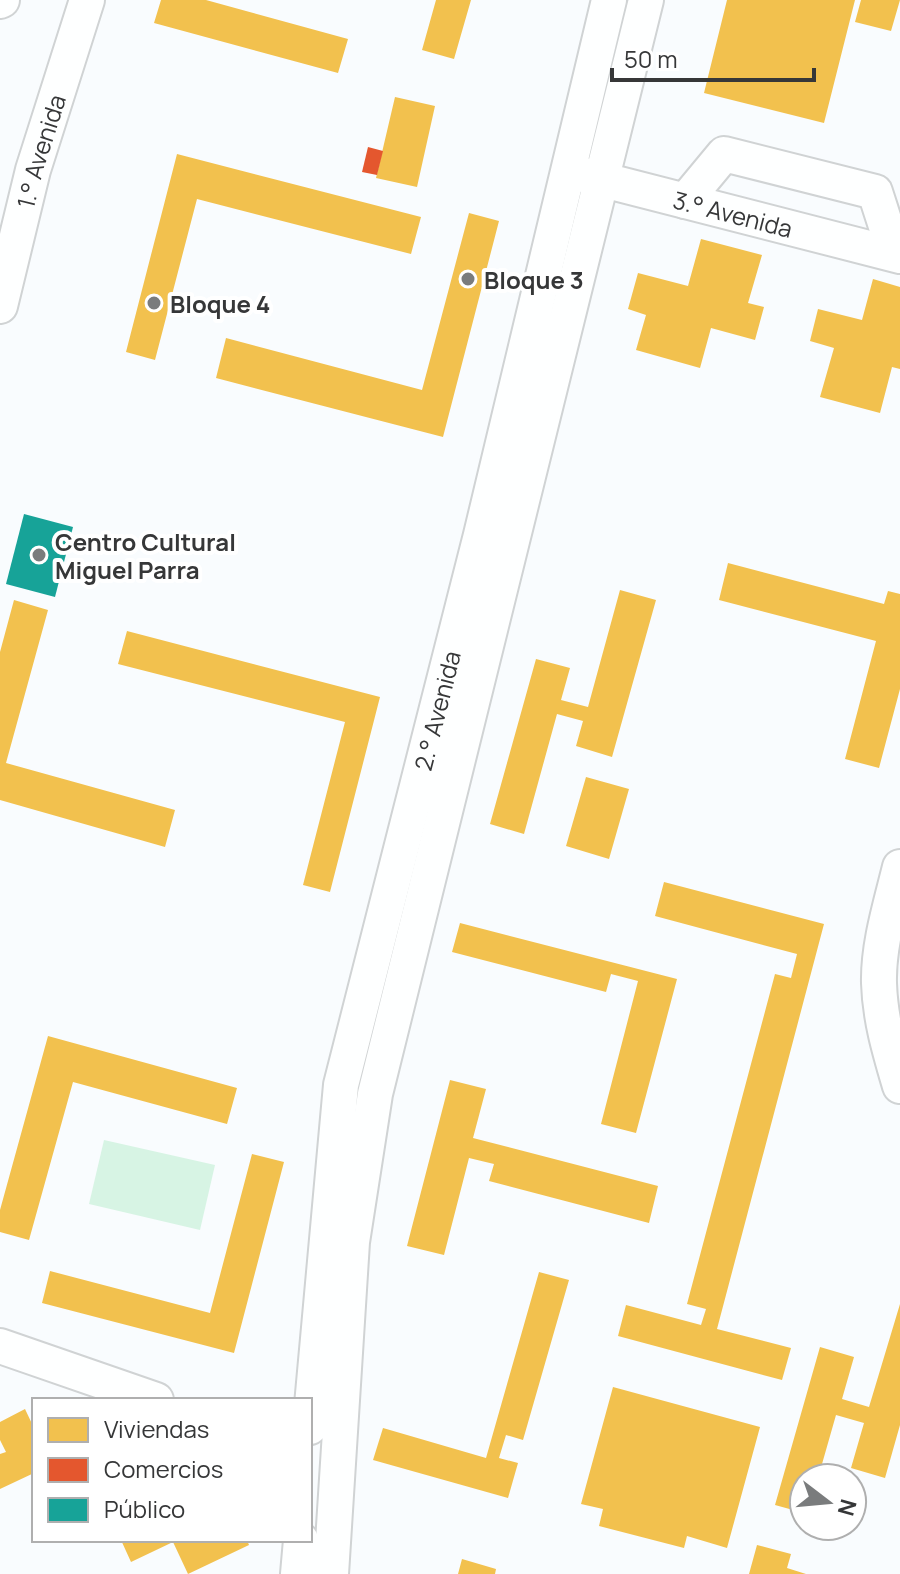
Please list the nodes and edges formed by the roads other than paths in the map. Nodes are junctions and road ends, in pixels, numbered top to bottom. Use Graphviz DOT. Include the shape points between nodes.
graph roads {
  1 [pos="87,0"];
  2 [pos="609,0"];
  3 [pos="646,0"];
  4 [pos="568,171"];
  5 [pos="602,180"];
  6 [pos="685,201"];
  7 [pos="897,255"];
  8 [pos="0,306"];
  9 [pos="900,867"];
  10 [pos="900,1086"];
  11 [pos="0,1346"];
  12 [pos="150,1398"];
  13 [pos="312,1405"];
  14 [pos="324,1457"];
  15 [pos="301,1542"];
  16 [pos="298,1574"];
  17 [pos="331,1574"];
  1 -- 8 [label="street, 1.° Avenida" via="33,170"];
  2 -- 4 [label="street, 2.° Avenida"];
  3 -- 5 [label="street"];
  4 -- 5 [label="street, 3.° Avenida"];
  4 -- 13 [label="street, 2.° Avenida" via="341,1085"];
  5 -- 6 [label="street, 3.° Avenida"];
  5 -- 14 [label="street" via="375,1094"];
  6 -- 7 [label="street, 3.° Avenida"];
  6 -- 7 [label="street" via="724,154 875,192"];
  9 -- 10 [label="street" via="879,981 885,1036"];
  11 -- 12 [label="street"];
  14 -- 17 [label="street"];
  15 -- 16 [label="street"];
}
